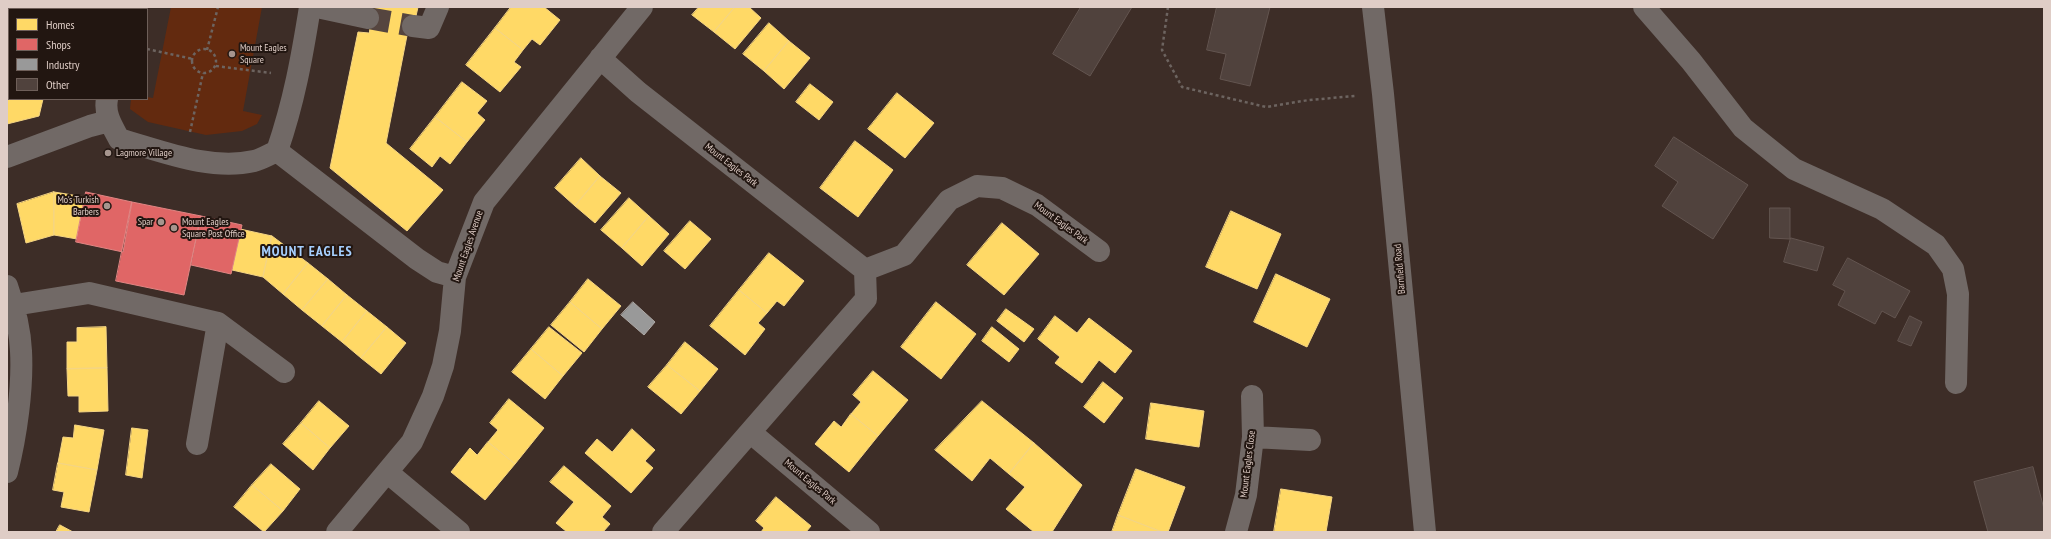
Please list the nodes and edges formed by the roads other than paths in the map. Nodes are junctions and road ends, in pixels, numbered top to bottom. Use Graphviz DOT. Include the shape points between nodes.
graph roads {
  1 [pos="310,7"];
  2 [pos="317,7"];
  3 [pos="438,7"];
  4 [pos="642,7"];
  5 [pos="1373,7"];
  6 [pos="1644,7"];
  7 [pos="368,18"];
  8 [pos="413,26"];
  9 [pos="600,58"];
  10 [pos="107,100"];
  11 [pos="109,121"];
  12 [pos="277,150"];
  13 [pos="7,156"];
  14 [pos="1098,250"];
  15 [pos="865,270"];
  16 [pos="455,276"];
  17 [pos="10,296"];
  18 [pos="218,323"];
  19 [pos="284,372"];
  20 [pos="1956,383"];
  21 [pos="1252,396"];
  22 [pos="750,432"];
  23 [pos="1253,437"];
  24 [pos="1310,440"];
  25 [pos="197,444"];
  26 [pos="7,472"];
  27 [pos="387,472"];
  28 [pos="337,532"];
  29 [pos="459,532"];
  30 [pos="663,532"];
  31 [pos="869,532"];
  32 [pos="1236,532"];
  33 [pos="1425,532"];
  1 -- 12 [label="street" via="299,76"];
  2 -- 7 [label="street"];
  3 -- 8 [label="street" via="428,28"];
  4 -- 9 [label="street, Mount Eagles Avenue"];
  5 -- 33 [label="street, Barnfield Road" via="1384,94"];
  6 -- 20 [label="street" via="1743,128 1794,169 1882,209 1936,245 1953,268 1958,294"];
  9 -- 15 [label="street, Mount Eagles Park" via="638,92"];
  9 -- 16 [label="street, Mount Eagles Avenue" via="484,202"];
  10 -- 11 [label="street" via="105,107"];
  11 -- 12 [label="street" via="119,139 185,158 222,164 255,161"];
  11 -- 13 [label="street"];
  12 -- 16 [label="street" via="417,259 437,272"];
  14 -- 15 [label="street, Mount Eagles Park" via="1037,205 1002,188 977,186 949,200 904,255"];
  15 -- 22 [label="street" via="866,299"];
  16 -- 27 [label="street, Mount Eagles Avenue" via="450,331 443,366 433,396 412,442"];
  17 -- 18 [label="street" via="89,293"];
  17 -- 26 [label="street" via="21,351 14,445"];
  18 -- 19 [label="street"];
  18 -- 25 [label="street"];
  21 -- 23 [label="street, Mount Eagles Close"];
  22 -- 30 [label="street"];
  22 -- 31 [label="street, Mount Eagles Park"];
  23 -- 24 [label="street"];
  23 -- 32 [label="street, Mount Eagles Close" via="1246,495"];
  27 -- 28 [label="street, Mount Eagles Avenue"];
  27 -- 29 [label="street"];
}
